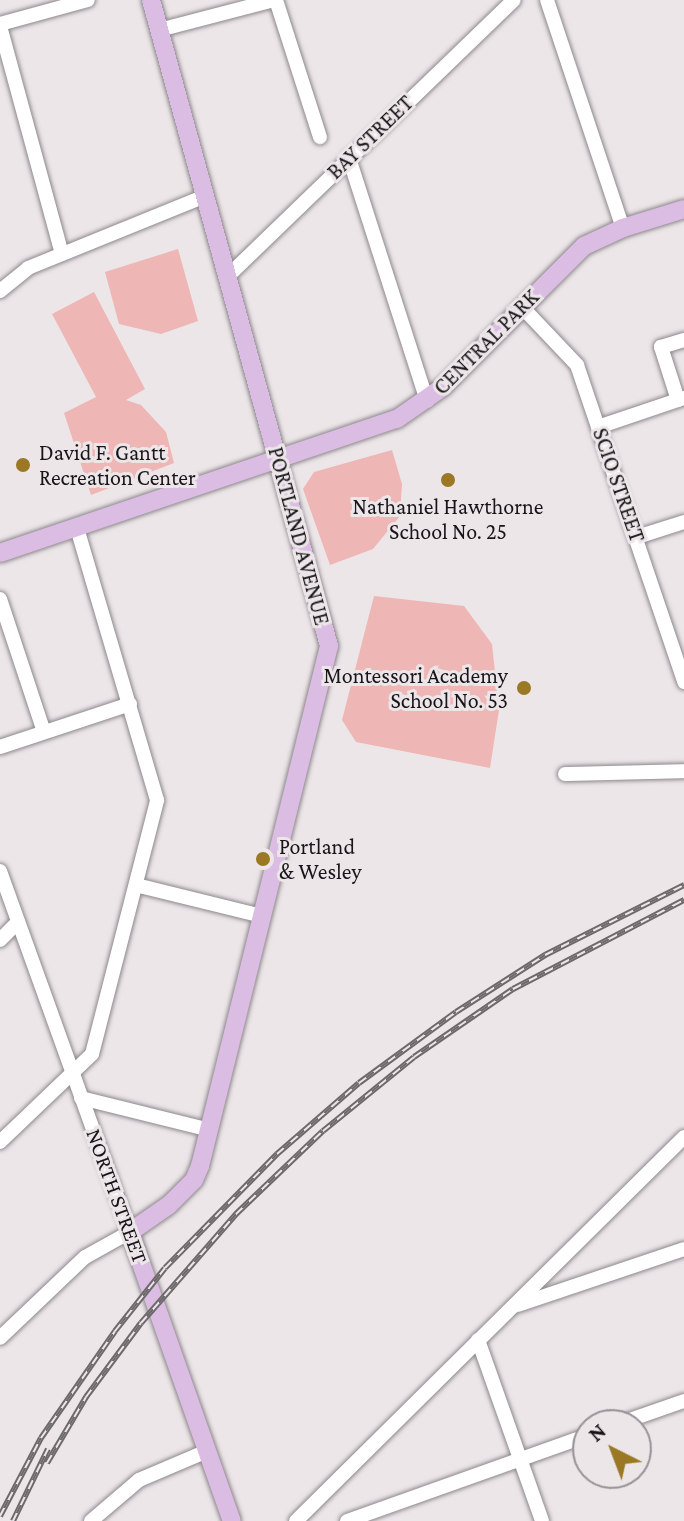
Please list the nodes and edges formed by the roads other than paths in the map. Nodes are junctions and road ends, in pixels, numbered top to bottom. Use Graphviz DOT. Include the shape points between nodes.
graph roads {
  1 [pos="88,0"];
  2 [pos="151,0"];
  3 [pos="275,0"];
  4 [pos="514,0"];
  5 [pos="547,0"];
  6 [pos="0,25"];
  7 [pos="159,30"];
  8 [pos="320,137"];
  9 [pos="349,158"];
  10 [pos="205,196"];
  11 [pos="684,209"];
  12 [pos="623,228"];
  13 [pos="62,254"];
  14 [pos="228,276"];
  15 [pos="0,291"];
  16 [pos="522,307"];
  17 [pos="684,340"];
  18 [pos="681,399"];
  19 [pos="427,401"];
  20 [pos="598,427"];
  21 [pos="277,458"];
  22 [pos="684,522"];
  23 [pos="77,528"];
  24 [pos="637,537"];
  25 [pos="0,553"];
  26 [pos="0,599"];
  27 [pos="679,650"];
  28 [pos="684,682"];
  29 [pos="130,704"];
  30 [pos="44,732"];
  31 [pos="0,747"];
  32 [pos="684,771"];
  33 [pos="565,774"];
  34 [pos="0,871"];
  35 [pos="136,885"];
  36 [pos="262,916"];
  37 [pos="18,922"];
  38 [pos="0,940"];
  39 [pos="72,1072"];
  40 [pos="81,1098"];
  41 [pos="210,1130"];
  42 [pos="684,1137"];
  43 [pos="0,1142"];
  44 [pos="130,1232"];
  45 [pos="684,1249"];
  46 [pos="511,1308"];
  47 [pos="0,1338"];
  48 [pos="478,1340"];
  49 [pos="684,1401"];
  50 [pos="652,1412"];
  51 [pos="572,1441"];
  52 [pos="207,1451"];
  53 [pos="520,1459"];
  54 [pos="91,1521"];
  55 [pos="232,1521"];
  56 [pos="296,1521"];
  57 [pos="347,1521"];
  58 [pos="542,1521"];
  1 -- 6 [label="street"];
  2 -- 7 [label="main road, PORTLAND AVENUE"];
  3 -- 7 [label="street"];
  3 -- 8 [label="street"];
  4 -- 9 [label="street, BAY STREET"];
  5 -- 12 [label="street"];
  6 -- 13 [label="street"];
  7 -- 10 [label="main road, PORTLAND AVENUE"];
  9 -- 14 [label="street, BAY STREET"];
  9 -- 19 [label="street"];
  10 -- 13 [label="street"];
  10 -- 14 [label="main road, PORTLAND AVENUE"];
  11 -- 12 [label="main road, CENTRAL PARK"];
  12 -- 16 [label="main road, CENTRAL PARK" via="584,246"];
  13 -- 15 [label="street" via="28,268"];
  14 -- 21 [label="main road, PORTLAND AVENUE"];
  16 -- 19 [label="main road, CENTRAL PARK"];
  16 -- 20 [label="street, SCIO STREET" via="577,365"];
  17 -- 18 [label="street" via="661,347"];
  18 -- 20 [label="street"];
  19 -- 21 [label="main road, CENTRAL PARK" via="382,426"];
  20 -- 24 [label="street, SCIO STREET"];
  21 -- 23 [label="main road, CENTRAL PARK"];
  21 -- 36 [label="main road, PORTLAND AVENUE" via="329,646"];
  22 -- 24 [label="street"];
  23 -- 25 [label="main road, CENTRAL PARK"];
  23 -- 29 [label="street"];
  24 -- 27 [label="street, SCIO STREET"];
  26 -- 30 [label="street"];
  27 -- 28 [label="street, SCIO STREET"];
  29 -- 30 [label="street"];
  29 -- 35 [label="street" via="157,800"];
  30 -- 31 [label="street"];
  32 -- 33 [label="street"];
  34 -- 37 [label="street, NORTH STREET"];
  35 -- 36 [label="street"];
  35 -- 39 [label="street" via="95,1048"];
  36 -- 41 [label="main road, PORTLAND AVENUE"];
  37 -- 38 [label="street"];
  37 -- 39 [label="street, NORTH STREET"];
  39 -- 40 [label="street, NORTH STREET"];
  39 -- 43 [label="street"];
  40 -- 41 [label="street"];
  40 -- 44 [label="street, NORTH STREET"];
  41 -- 44 [label="main road, PORTLAND AVENUE" via="194,1180"];
  42 -- 46 [label="street"];
  44 -- 47 [label="street" via="85,1257"];
  44 -- 52 [label="main road, NORTH STREET"];
  45 -- 46 [label="street"];
  46 -- 48 [label="street"];
  48 -- 53 [label="street"];
  48 -- 56 [label="street"];
  49 -- 50 [label="street"];
  51 -- 53 [label="street"];
  52 -- 54 [label="street" via="139,1480"];
  52 -- 55 [label="main road, NORTH STREET"];
  53 -- 57 [label="street"];
  53 -- 58 [label="street"];
}
